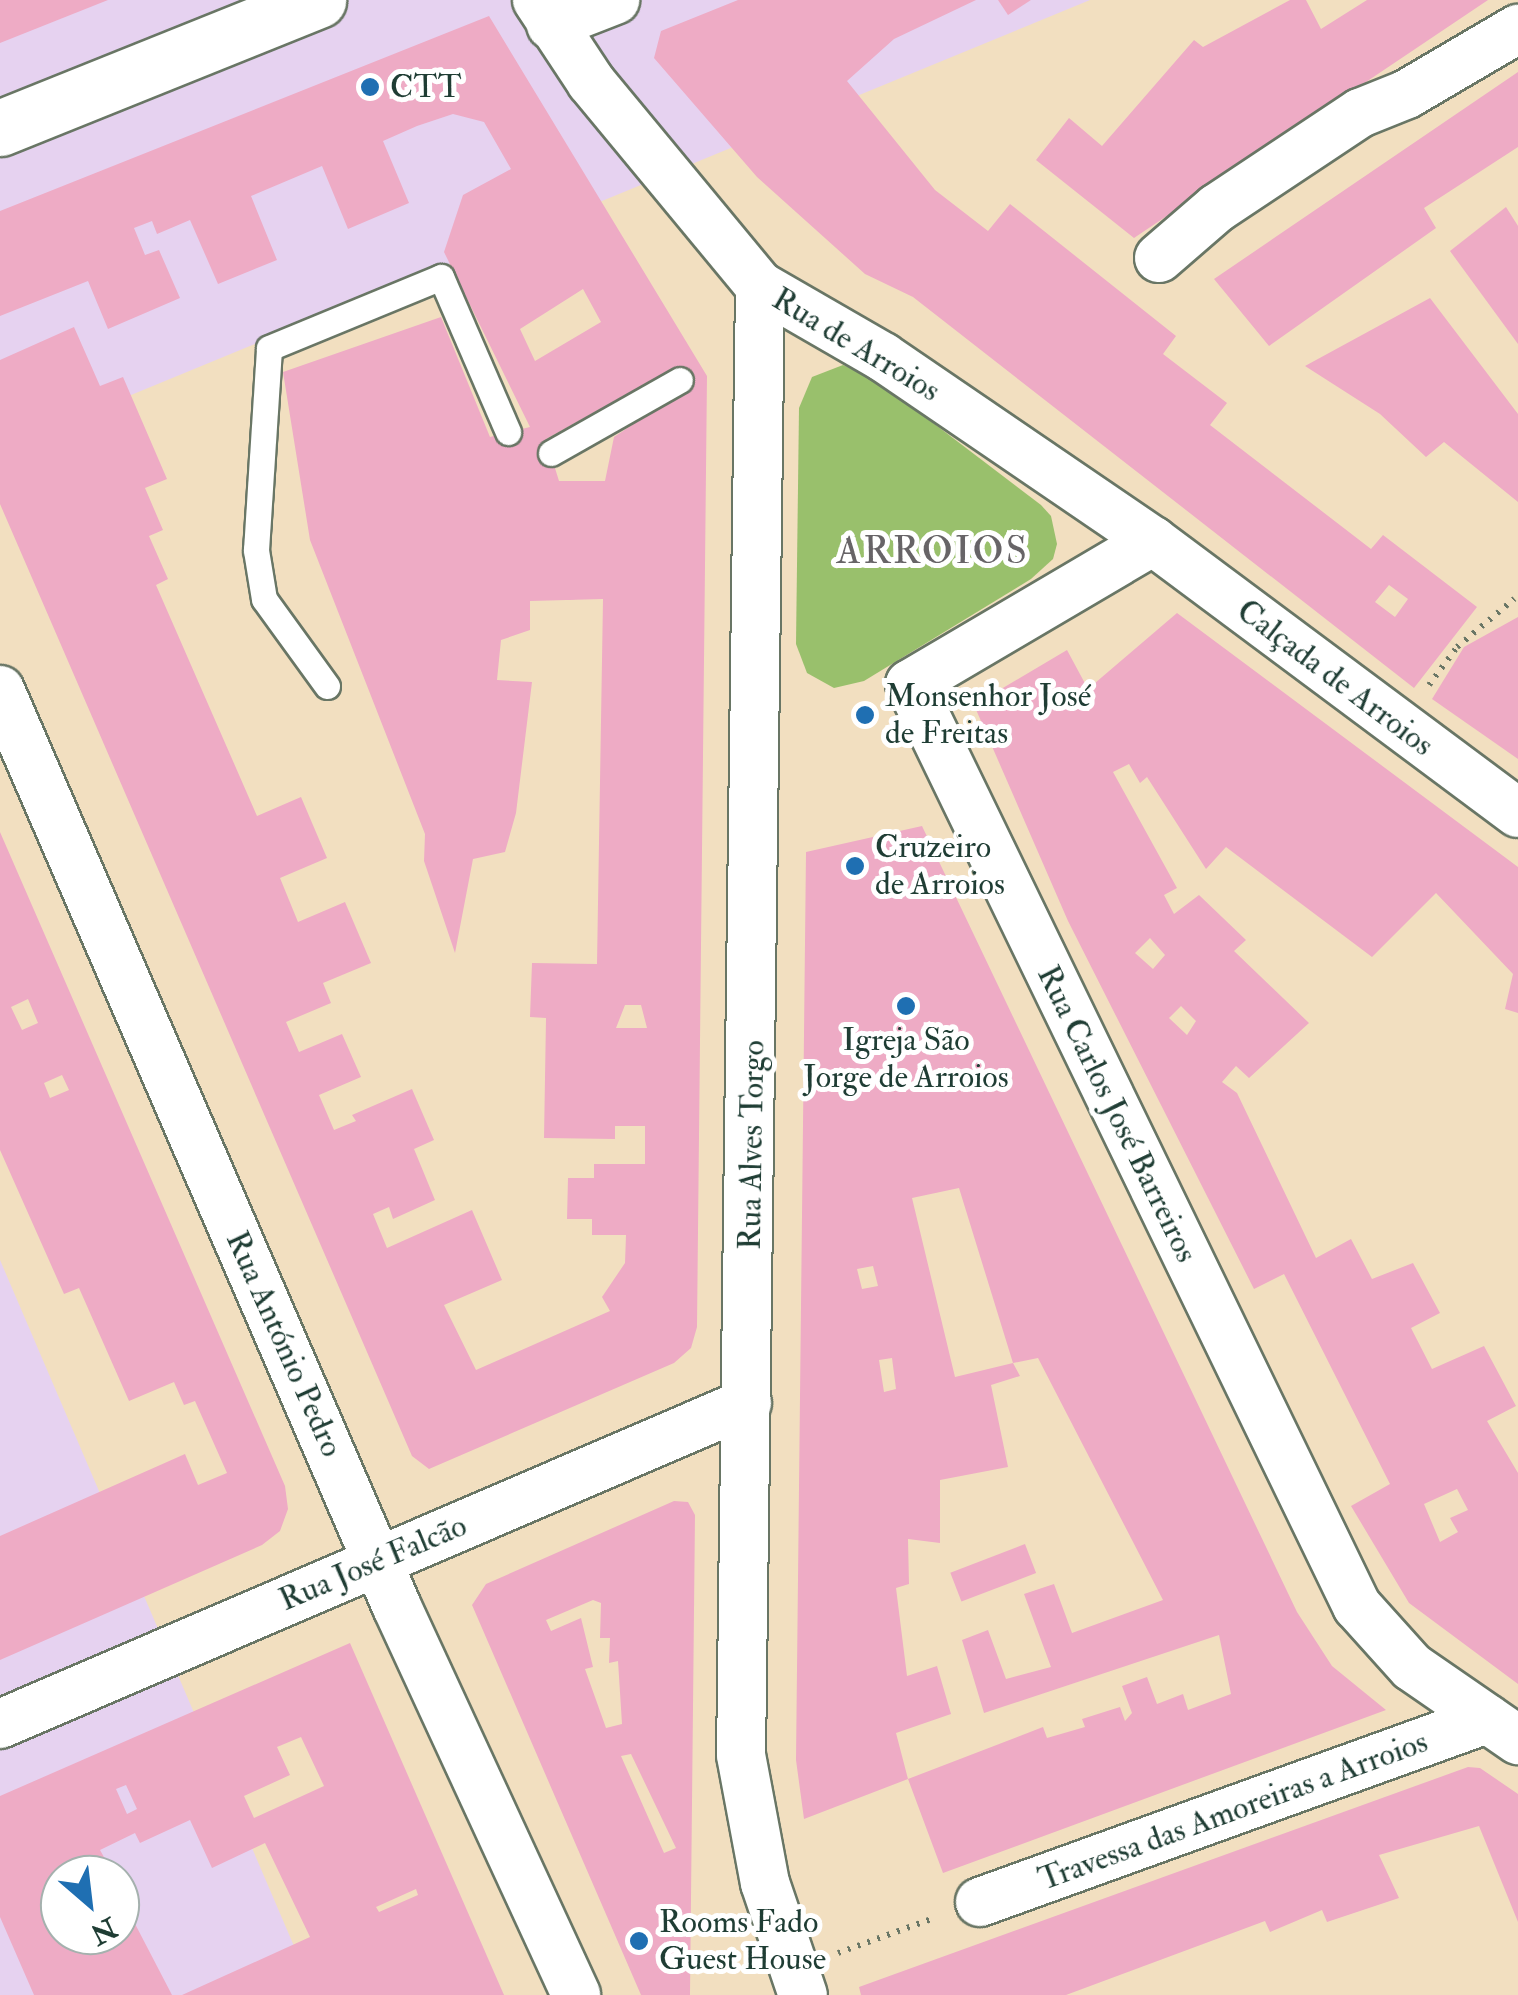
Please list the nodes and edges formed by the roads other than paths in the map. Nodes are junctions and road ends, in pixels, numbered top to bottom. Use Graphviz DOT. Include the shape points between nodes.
graph roads {
  1 [pos="318,0"];
  2 [pos="614,0"];
  3 [pos="544,13"];
  4 [pos="1518,29"];
  5 [pos="0,128"];
  6 [pos="1158,258"];
  7 [pos="760,286"];
  8 [pos="680,380"];
  9 [pos="508,432"];
  10 [pos="551,452"];
  11 [pos="1153,541"];
  12 [pos="326,686"];
  13 [pos="0,690"];
  14 [pos="1518,813"];
  15 [pos="747,1403"];
  16 [pos="379,1561"];
  17 [pos="0,1724"];
  18 [pos="1502,1730"];
  19 [pos="964,1908"];
  20 [pos="799,1982"];
  21 [pos="576,1995"];
  1 -- 5 [label="street"];
  2 -- 3 [label="street"];
  3 -- 7 [label="street, Rua de Arroios"];
  4 -- 6 [label="street" via="1360,113 1217,208"];
  7 -- 11 [label="street, Rua de Arroios" via="883,356"];
  7 -- 15 [label="street, Rua Alves Torgo"];
  8 -- 10 [label="lane"];
  9 -- 12 [label="lane" via="441,278 268,348 258,566 264,599"];
  11 -- 14 [label="street, Calçada de Arroios"];
  11 -- 18 [label="street, Rua Carlos José Barreiros" via="910,684 1357,1606 1402,1658"];
  13 -- 16 [label="street, Rua António Pedro"];
  15 -- 16 [label="street, Rua José Falcão"];
  15 -- 20 [label="street, Rua Alves Torgo" via="741,1755 765,1883"];
  16 -- 17 [label="street, Rua José Falcão"];
  16 -- 21 [label="street, Rua António Pedro"];
  18 -- 19 [label="street, Travessa das Amoreiras a Arroios"];
}
